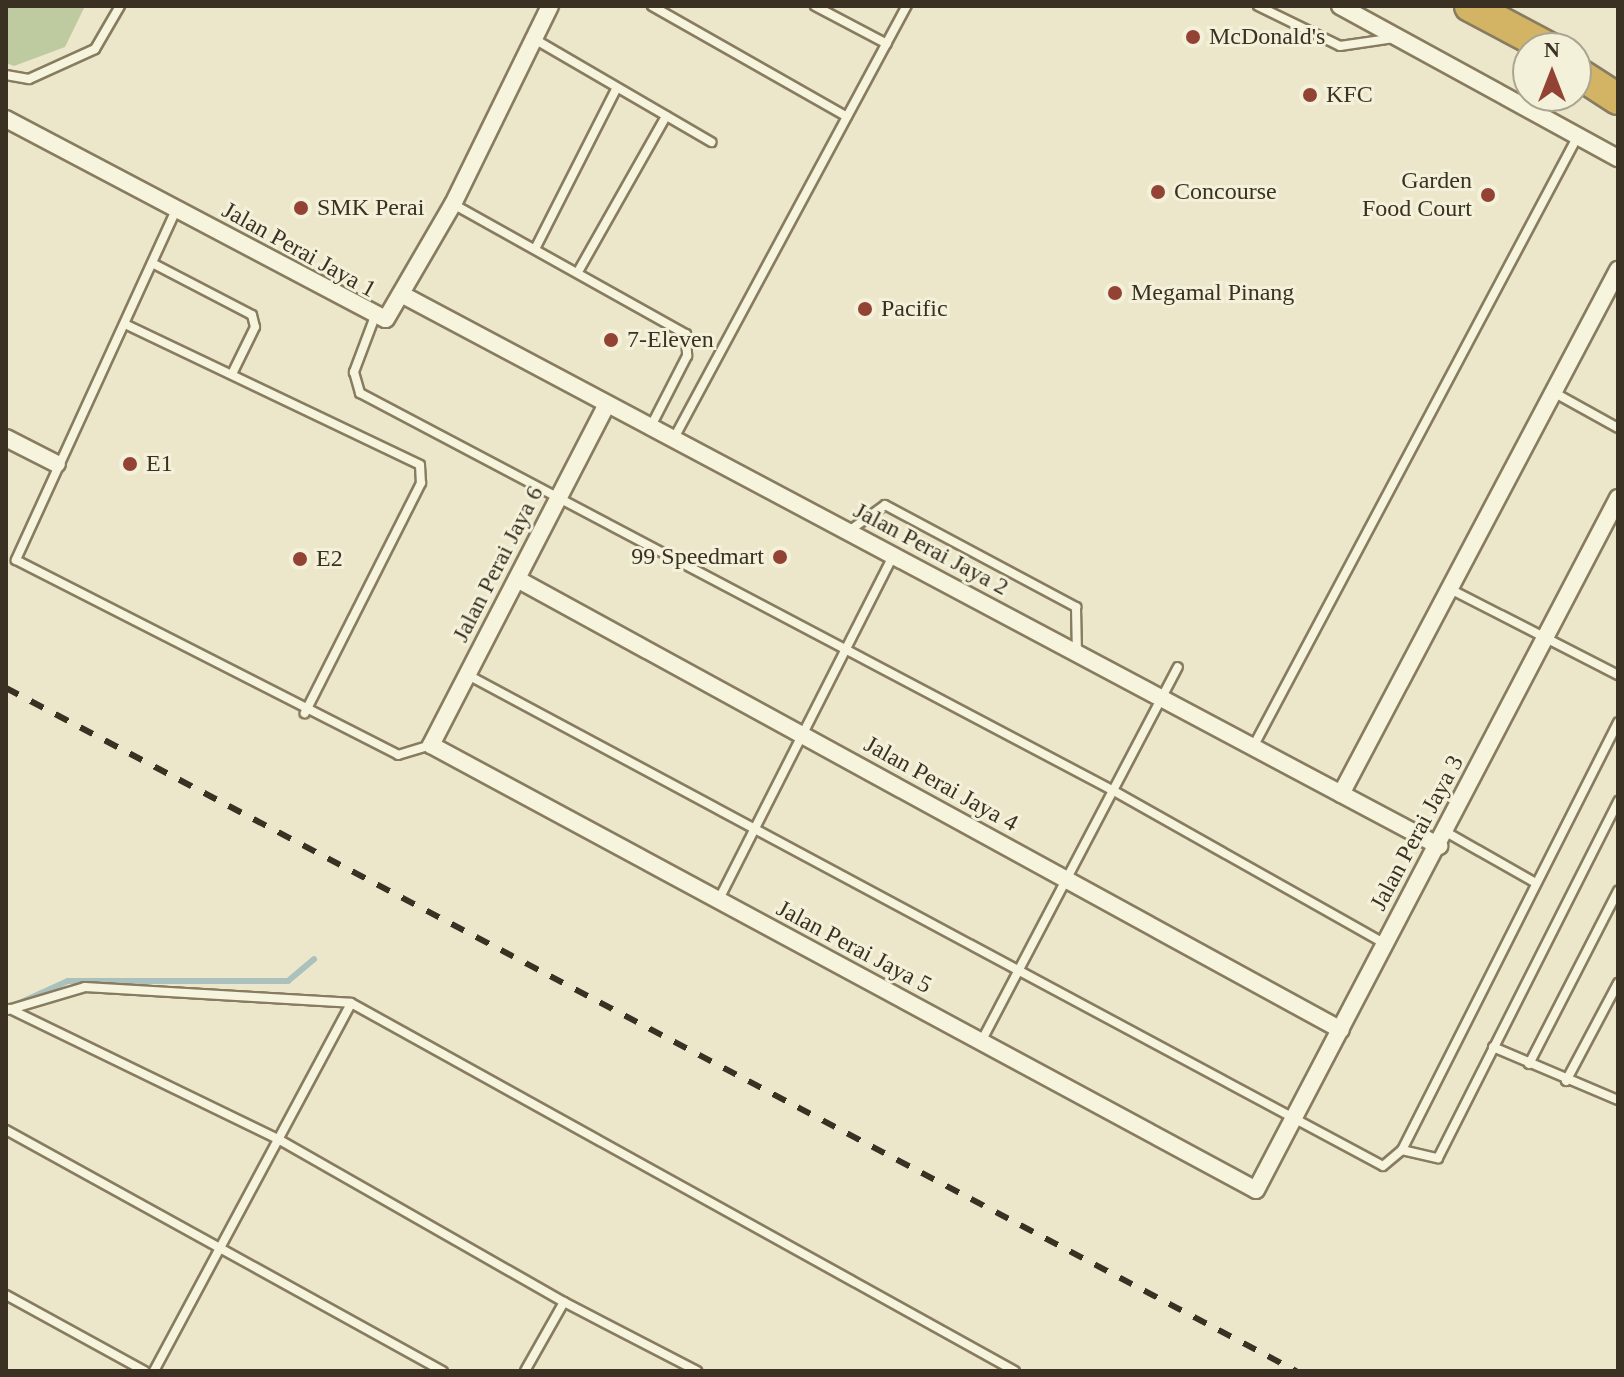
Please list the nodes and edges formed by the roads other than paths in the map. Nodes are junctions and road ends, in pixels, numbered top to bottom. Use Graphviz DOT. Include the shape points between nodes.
graph roads {
  1 [pos="120,6"];
  2 [pos="550,6"];
  3 [pos="652,6"];
  4 [pos="815,6"];
  5 [pos="907,6"];
  6 [pos="1258,6"];
  7 [pos="1340,6"];
  8 [pos="1470,6"];
  9 [pos="1501,23"];
  10 [pos="1515,32"];
  11 [pos="1518,32"];
  12 [pos="1397,38"];
  13 [pos="536,40"];
  14 [pos="887,44"];
  15 [pos="1592,70"];
  16 [pos="6,75"];
  17 [pos="1592,82"];
  18 [pos="1618,83"];
  19 [pos="616,89"];
  20 [pos="1618,99"];
  21 [pos="666,116"];
  22 [pos="847,117"];
  23 [pos="6,119"];
  24 [pos="1579,134"];
  25 [pos="711,142"];
  26 [pos="1618,158"];
  27 [pos="453,204"];
  28 [pos="176,210"];
  29 [pos="536,247"];
  30 [pos="154,264"];
  31 [pos="579,270"];
  32 [pos="1618,270"];
  33 [pos="401,294"];
  34 [pos="374,319"];
  35 [pos="129,326"];
  36 [pos="232,374"];
  37 [pos="1553,392"];
  38 [pos="607,404"];
  39 [pos="651,427"];
  40 [pos="1618,428"];
  41 [pos="6,438"];
  42 [pos="673,439"];
  43 [pos="57,464"];
  44 [pos="559,497"];
  45 [pos="1618,498"];
  46 [pos="848,532"];
  47 [pos="893,556"];
  48 [pos="517,579"];
  49 [pos="1450,588"];
  50 [pos="1546,638"];
  51 [pos="846,648"];
  52 [pos="1077,654"];
  53 [pos="1178,667"];
  54 [pos="468,675"];
  55 [pos="1618,675"];
  56 [pos="1162,699"];
  57 [pos="305,713"];
  58 [pos="1618,723"];
  59 [pos="802,736"];
  60 [pos="431,745"];
  61 [pos="1253,747"];
  62 [pos="1114,791"];
  63 [pos="1341,794"];
  64 [pos="1618,801"];
  65 [pos="754,830"];
  66 [pos="1442,839"];
  67 [pos="1066,880"];
  68 [pos="1534,882"];
  69 [pos="1618,891"];
  70 [pos="717,902"];
  71 [pos="1385,944"];
  72 [pos="1020,969"];
  73 [pos="1618,983"];
  74 [pos="351,1003"];
  75 [pos="8,1010"];
  76 [pos="1341,1030"];
  77 [pos="982,1040"];
  78 [pos="1493,1047"];
  79 [pos="1529,1064"];
  80 [pos="1566,1081"];
  81 [pos="1618,1100"];
  82 [pos="1296,1114"];
  83 [pos="6,1130"];
  84 [pos="278,1139"];
  85 [pos="1402,1150"];
  86 [pos="1256,1190"];
  87 [pos="218,1248"];
  88 [pos="6,1295"];
  89 [pos="564,1302"];
  90 [pos="144,1371"];
  91 [pos="154,1371"];
  92 [pos="443,1371"];
  93 [pos="525,1371"];
  94 [pos="697,1371"];
  95 [pos="1015,1371"];
  1 -- 16 [label="lane" via="95,49 29,79"];
  2 -- 13 [label="street, Jalan Perai Jaya 1"];
  3 -- 22 [label="lane"];
  4 -- 14 [label="lane"];
  5 -- 14 [label="lane"];
  6 -- 12 [label="lane" via="1340,46"];
  7 -- 12 [label="street"];
  8 -- 9 [label="highway"];
  9 -- 10 [label="highway"];
  9 -- 11 [label="highway"];
  12 -- 24 [label="street"];
  13 -- 19 [label="lane"];
  13 -- 27 [label="street, Jalan Perai Jaya 1"];
  14 -- 22 [label="lane"];
  15 -- 18 [label="highway"];
  17 -- 20 [label="highway"];
  19 -- 21 [label="lane"];
  19 -- 29 [label="lane"];
  21 -- 25 [label="lane"];
  21 -- 31 [label="lane"];
  22 -- 42 [label="lane"];
  23 -- 28 [label="street, Jalan Perai Jaya 1"];
  24 -- 26 [label="street"];
  24 -- 61 [label="lane"];
  27 -- 29 [label="lane"];
  27 -- 33 [label="street, Jalan Perai Jaya 1"];
  28 -- 30 [label="lane"];
  28 -- 34 [label="street, Jalan Perai Jaya 1"];
  29 -- 31 [label="lane"];
  30 -- 35 [label="lane"];
  30 -- 36 [label="lane" via="252,315 255,327"];
  31 -- 39 [label="lane" via="686,334 687,356"];
  32 -- 37 [label="street"];
  33 -- 34 [label="street, Jalan Perai Jaya 1" via="386,319"];
  33 -- 38 [label="street, Jalan Perai Jaya 2"];
  34 -- 44 [label="lane" via="354,372 360,393"];
  35 -- 36 [label="lane"];
  35 -- 43 [label="lane"];
  36 -- 57 [label="lane" via="420,465 421,483"];
  37 -- 40 [label="lane"];
  37 -- 49 [label="street"];
  38 -- 39 [label="street, Jalan Perai Jaya 2"];
  38 -- 44 [label="street, Jalan Perai Jaya 6"];
  39 -- 42 [label="street, Jalan Perai Jaya 2"];
  41 -- 43 [label="street"];
  42 -- 46 [label="street, Jalan Perai Jaya 2"];
  43 -- 57 [label="lane" via="16,560"];
  44 -- 48 [label="street, Jalan Perai Jaya 6"];
  44 -- 51 [label="lane"];
  45 -- 50 [label="street, Jalan Perai Jaya 3"];
  46 -- 47 [label="street, Jalan Perai Jaya 2"];
  46 -- 52 [label="lane" via="885,505 1076,607"];
  47 -- 51 [label="lane"];
  47 -- 52 [label="street, Jalan Perai Jaya 2"];
  48 -- 54 [label="street, Jalan Perai Jaya 6"];
  48 -- 59 [label="street, Jalan Perai Jaya 4"];
  49 -- 50 [label="lane"];
  49 -- 63 [label="street"];
  50 -- 55 [label="lane"];
  50 -- 66 [label="street, Jalan Perai Jaya 3"];
  51 -- 59 [label="lane"];
  51 -- 62 [label="lane"];
  52 -- 56 [label="street, Jalan Perai Jaya 2"];
  53 -- 56 [label="lane"];
  54 -- 60 [label="street, Jalan Perai Jaya 6"];
  54 -- 65 [label="lane"];
  56 -- 61 [label="street, Jalan Perai Jaya 2"];
  56 -- 62 [label="lane"];
  57 -- 60 [label="lane" via="398,755"];
  58 -- 68 [label="lane"];
  59 -- 65 [label="lane"];
  59 -- 67 [label="street, Jalan Perai Jaya 4"];
  60 -- 70 [label="street, Jalan Perai Jaya 5"];
  61 -- 63 [label="street, Jalan Perai Jaya 2"];
  62 -- 67 [label="lane"];
  62 -- 71 [label="lane"];
  63 -- 66 [label="street, Jalan Perai Jaya 2"];
  64 -- 78 [label="lane"];
  65 -- 70 [label="lane"];
  65 -- 72 [label="lane"];
  66 -- 68 [label="lane"];
  66 -- 71 [label="street, Jalan Perai Jaya 3"];
  67 -- 72 [label="lane"];
  67 -- 76 [label="street, Jalan Perai Jaya 4"];
  68 -- 85 [label="lane"];
  69 -- 79 [label="lane"];
  70 -- 77 [label="street, Jalan Perai Jaya 5"];
  71 -- 76 [label="street, Jalan Perai Jaya 3"];
  72 -- 77 [label="lane"];
  72 -- 82 [label="lane"];
  73 -- 80 [label="lane"];
  74 -- 75 [label="lane" via="85,987"];
  74 -- 84 [label="lane"];
  74 -- 95 [label="lane"];
  75 -- 84 [label="lane"];
  76 -- 82 [label="street, Jalan Perai Jaya 3"];
  77 -- 86 [label="street, Jalan Perai Jaya 5"];
  78 -- 79 [label="lane"];
  78 -- 85 [label="lane" via="1438,1158"];
  79 -- 80 [label="lane"];
  80 -- 81 [label="lane"];
  82 -- 85 [label="lane" via="1383,1166"];
  82 -- 86 [label="street, Jalan Perai Jaya 3"];
  83 -- 87 [label="lane"];
  84 -- 87 [label="lane"];
  84 -- 89 [label="lane"];
  87 -- 91 [label="lane"];
  87 -- 92 [label="lane"];
  88 -- 90 [label="lane"];
  89 -- 93 [label="lane"];
  89 -- 94 [label="lane"];
}
